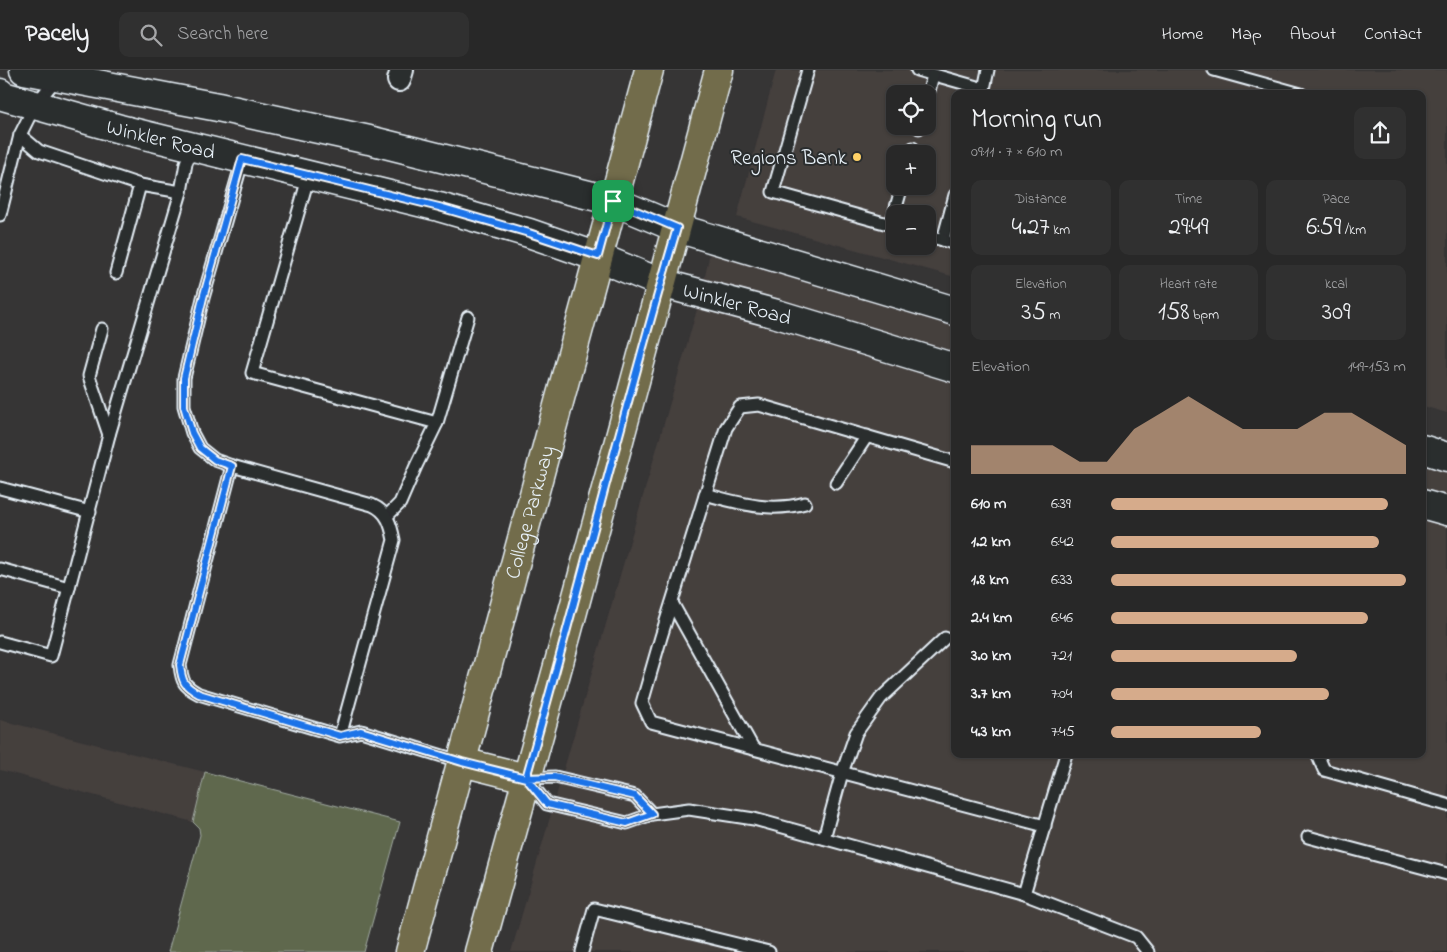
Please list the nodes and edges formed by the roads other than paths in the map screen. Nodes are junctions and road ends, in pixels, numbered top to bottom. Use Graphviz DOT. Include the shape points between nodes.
graph roads {
  1 [pos="24,70"];
  2 [pos="649,70"];
  3 [pos="719,70"];
  4 [pos="808,70"];
  5 [pos="917,70"];
  6 [pos="988,70"];
  7 [pos="1214,70"];
  8 [pos="933,74"];
  9 [pos="58,76"];
  10 [pos="930,85"];
  11 [pos="980,90"];
  12 [pos="983,90"];
  13 [pos="1286,90"];
  14 [pos="0,93"];
  15 [pos="35,105"];
  16 [pos="20,136"];
  17 [pos="193,147"];
  18 [pos="242,159"];
  19 [pos="308,175"];
  20 [pos="140,185"];
  21 [pos="181,192"];
  22 [pos="613,201"];
  23 [pos="951,210"];
  24 [pos="0,215"];
  25 [pos="886,224"];
  26 [pos="677,228"];
  27 [pos="936,238"];
  28 [pos="943,240"];
  29 [pos="951,243"];
  30 [pos="598,256"];
  31 [pos="116,273"];
  32 [pos="661,283"];
  33 [pos="951,310"];
  34 [pos="468,317"];
  35 [pos="102,329"];
  36 [pos="951,367"];
  37 [pos="438,423"];
  38 [pos="109,435"];
  39 [pos="867,436"];
  40 [pos="1426,450"];
  41 [pos="1447,457"];
  42 [pos="951,461"];
  43 [pos="232,466"];
  44 [pos="836,483"];
  45 [pos="0,488"];
  46 [pos="705,494"];
  47 [pos="805,503"];
  48 [pos="1426,505"];
  49 [pos="1447,511"];
  50 [pos="90,512"];
  51 [pos="387,516"];
  52 [pos="0,569"];
  53 [pos="69,588"];
  54 [pos="672,603"];
  55 [pos="945,638"];
  56 [pos="0,642"];
  57 [pos="340,736"];
  58 [pos="753,748"];
  59 [pos="1065,758"];
  60 [pos="1319,758"];
  61 [pos="462,762"];
  62 [pos="842,772"];
  63 [pos="526,778"];
  64 [pos="1447,805"];
  65 [pos="652,814"];
  66 [pos="1044,826"];
  67 [pos="1308,837"];
  68 [pos="824,838"];
  69 [pos="1447,874"];
  70 [pos="1024,894"];
  71 [pos="410,952"];
  72 [pos="479,952"];
  73 [pos="582,952"];
  74 [pos="769,952"];
  75 [pos="1148,952"];
  1 -- 9 [label="street, Winkler Road"];
  2 -- 22 [label="main road, College Parkway"];
  3 -- 26 [label="main road"];
  4 -- 25 [label="lane" via="773,192"];
  5 -- 8 [label="lane"];
  6 -- 12 [label="lane"];
  7 -- 13 [label="lane"];
  8 -- 10 [label="lane"];
  8 -- 11 [label="lane"];
  9 -- 15 [label="lane"];
  9 -- 22 [label="street, Winkler Road" via="369,140"];
  14 -- 15 [label="street, Winkler Road"];
  15 -- 16 [label="lane"];
  15 -- 17 [label="street, Winkler Road"];
  16 -- 20 [label="lane" via="39,151"];
  16 -- 24 [label="lane"];
  17 -- 18 [label="street, Winkler Road"];
  17 -- 21 [label="lane" via="186,163"];
  18 -- 19 [label="street, Winkler Road"];
  18 -- 43 [label="lane" via="184,378 184,406 200,448 215,460"];
  19 -- 30 [label="street, Winkler Road" via="439,207"];
  19 -- 37 [label="lane" via="252,373"];
  20 -- 21 [label="lane"];
  20 -- 31 [label="lane"];
  21 -- 38 [label="lane"];
  22 -- 26 [label="street, Winkler Road"];
  22 -- 30 [label="main road, College Parkway"];
  23 -- 28 [label="lane"];
  26 -- 32 [label="main road"];
  26 -- 33 [label="street, Winkler Road"];
  27 -- 28 [label="lane"];
  28 -- 29 [label="lane"];
  30 -- 32 [label="street, Winkler Road"];
  30 -- 61 [label="main road, College Parkway"];
  32 -- 36 [label="street, Winkler Road"];
  32 -- 63 [label="main road"];
  34 -- 37 [label="lane"];
  35 -- 38 [label="lane" via="89,376"];
  37 -- 51 [label="lane" via="400,503"];
  38 -- 50 [label="lane"];
  39 -- 42 [label="lane"];
  39 -- 44 [label="lane"];
  39 -- 46 [label="lane" via="759,405 740,407 726,428"];
  40 -- 41 [label="street"];
  43 -- 51 [label="lane" via="372,505"];
  43 -- 57 [label="lane" via="180,665 182,680 199,694"];
  45 -- 50 [label="lane"];
  46 -- 47 [label="lane" via="754,507"];
  46 -- 54 [label="lane"];
  48 -- 49 [label="street"];
  50 -- 53 [label="lane"];
  51 -- 57 [label="lane" via="394,540"];
  52 -- 53 [label="lane"];
  53 -- 56 [label="lane" via="51,656"];
  54 -- 58 [label="lane"];
  54 -- 58 [label="lane" via="642,703 651,722"];
  55 -- 62 [label="lane" via="881,698 856,733"];
  57 -- 61 [label="lane" via="361,731"];
  58 -- 62 [label="lane"];
  59 -- 66 [label="lane"];
  60 -- 64 [label="lane" via="1324,770"];
  61 -- 63 [label="main road"];
  61 -- 71 [label="main road, College Parkway"];
  62 -- 66 [label="lane"];
  62 -- 68 [label="lane"];
  63 -- 65 [label="lane" via="554,777 635,796"];
  63 -- 65 [label="lane" via="547,804 627,823"];
  63 -- 72 [label="main road"];
  65 -- 68 [label="lane" via="689,809 754,819"];
  66 -- 70 [label="lane"];
  67 -- 69 [label="lane"];
  68 -- 70 [label="lane"];
  70 -- 75 [label="lane" via="1136,937"];
  73 -- 74 [label="lane" via="594,909"];
}
